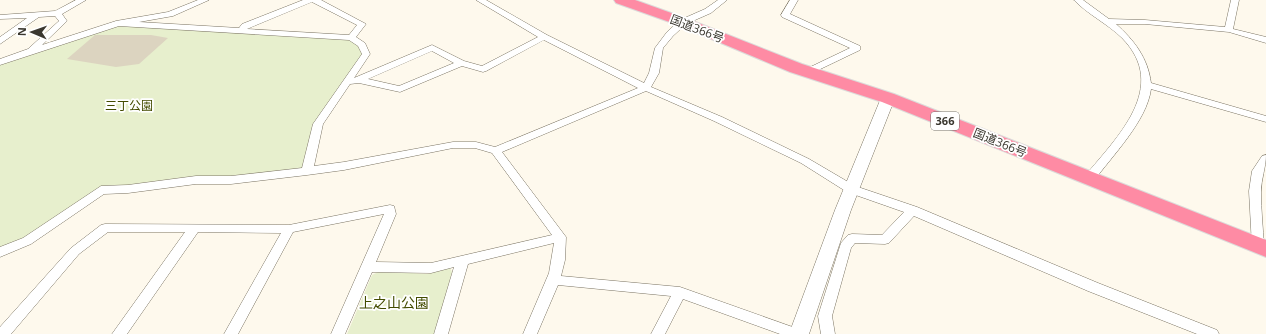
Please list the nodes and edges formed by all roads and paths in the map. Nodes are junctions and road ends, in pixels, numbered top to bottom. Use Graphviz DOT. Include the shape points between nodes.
graph roads {
  1 [pos="82,0"];
  2 [pos="205,0"];
  3 [pos="310,0"];
  4 [pos="315,0"];
  5 [pos="480,0"];
  6 [pos="621,0"];
  7 [pos="723,0"];
  8 [pos="794,0"];
  9 [pos="1078,0"];
  10 [pos="1235,0"];
  11 [pos="57,13"];
  12 [pos="36,15"];
  13 [pos="0,17"];
  14 [pos="1107,21"];
  15 [pos="683,22"];
  16 [pos="119,23"];
  17 [pos="1229,30"];
  18 [pos="240,32"];
  19 [pos="544,37"];
  20 [pos="351,38"];
  21 [pos="1,39"];
  22 [pos="1266,40"];
  23 [pos="28,52"];
  24 [pos="0,62"];
  25 [pos="461,63"];
  26 [pos="808,72"];
  27 [pos="359,80"];
  28 [pos="348,81"];
  29 [pos="1145,84"];
  30 [pos="646,88"];
  31 [pos="888,98"];
  32 [pos="1266,119"];
  33 [pos="496,151"];
  34 [pos="1266,158"];
  35 [pos="307,171"];
  36 [pos="1089,179"];
  37 [pos="851,189"];
  38 [pos="913,210"];
  39 [pos="195,228"];
  40 [pos="289,229"];
  41 [pos="560,237"];
  42 [pos="1262,247"];
  43 [pos="0,252"];
  44 [pos="462,262"];
  45 [pos="369,267"];
  46 [pos="553,280"];
  47 [pos="680,292"];
  48 [pos="2,334"];
  49 [pos="119,334"];
  50 [pos="231,334"];
  51 [pos="338,334"];
  52 [pos="441,334"];
  53 [pos="530,334"];
  54 [pos="658,334"];
  55 [pos="796,334"];
  56 [pos="799,334"];
  57 [pos="828,334"];
  58 [pos="1212,334"];
  1 -- 11 [label="street"];
  2 -- 16 [label="street" via="170,14"];
  3 -- 18 [label="street" via="245,26"];
  4 -- 20 [label="street" via="362,24"];
  5 -- 19 [label="street"];
  6 -- 15 [label="highway, 国道366号 / 366"];
  7 -- 15 [label="street" via="708,11"];
  8 -- 26 [label="street" via="785,15 857,48"];
  9 -- 14 [label="street"];
  10 -- 17 [label="street"];
  11 -- 12 [label="street"];
  11 -- 23 [label="street" via="63,21"];
  12 -- 13 [label="street"];
  12 -- 21 [label="street"];
  14 -- 17 [label="street"];
  14 -- 29 [label="street" via="1140,56"];
  15 -- 26 [label="highway, 国道366号 / 366"];
  15 -- 30 [label="street" via="661,45 654,73"];
  16 -- 18 [label="street"];
  16 -- 23 [label="street"];
  17 -- 22 [label="street"];
  18 -- 20 [label="street"];
  19 -- 25 [label="street" via="483,69"];
  19 -- 30 [label="street"];
  20 -- 28 [label="street" via="362,45 366,54"];
  23 -- 24 [label="street"];
  25 -- 27 [label="street" via="400,89"];
  25 -- 27 [label="street" via="432,48"];
  26 -- 31 [label="highway, 国道366号 / 366"];
  27 -- 28 [label="street"];
  28 -- 35 [label="street" via="318,124"];
  29 -- 32 [label="street"];
  29 -- 36 [label="street" via="1145,95 1131,123"];
  30 -- 33 [label="street"];
  30 -- 37 [label="street" via="805,161"];
  31 -- 36 [label="highway, 国道366号 / 366"];
  31 -- 37 [label="street"];
  33 -- 35 [label="street" via="476,145 453,145"];
  33 -- 41 [label="street"];
  34 -- 42 [label="street" via="1258,171 1255,191"];
  35 -- 43 [label="street" via="101,190 27,241"];
  36 -- 42 [label="highway, 国道366号 / 366"];
  37 -- 38 [label="street"];
  37 -- 56 [label="street"];
  38 -- 57 [label="street" via="885,240 852,238 846,246 825,316"];
  38 -- 58 [label="street" via="1093,287"];
  39 -- 40 [label="street"];
  39 -- 48 [label="street" via="105,228 75,251"];
  39 -- 49 [label="street"];
  40 -- 45 [label="street" via="390,209"];
  40 -- 50 [label="street"];
  41 -- 44 [label="street"];
  41 -- 46 [label="street" via="562,244"];
  44 -- 45 [label="street" via="431,268"];
  44 -- 52 [label="street"];
  45 -- 51 [label="street"];
  46 -- 47 [label="street"];
  46 -- 53 [label="street"];
  47 -- 54 [label="street"];
  47 -- 55 [label="street"];
}
